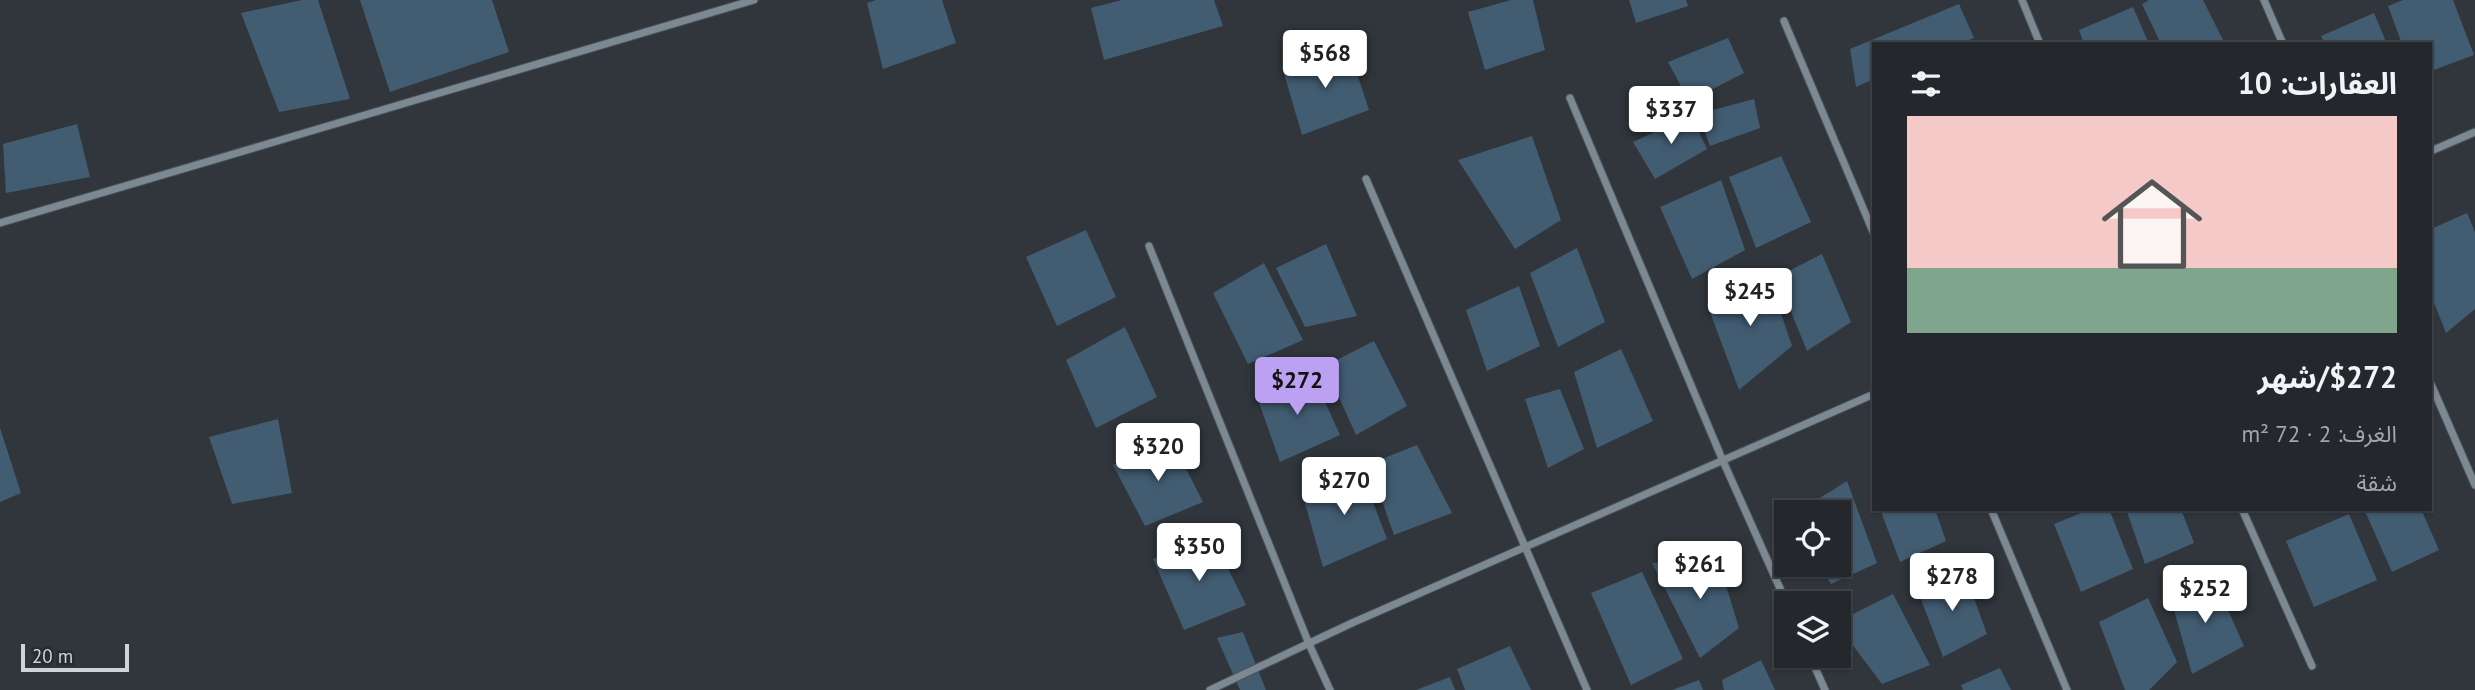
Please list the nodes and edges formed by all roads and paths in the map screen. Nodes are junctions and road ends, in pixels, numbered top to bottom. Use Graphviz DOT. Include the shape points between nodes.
graph roads {
  1 [pos="754,0"];
  2 [pos="2022,0"];
  3 [pos="2264,0"];
  4 [pos="1784,20"];
  5 [pos="2039,42"];
  6 [pos="2282,42"];
  7 [pos="1570,98"];
  8 [pos="2475,132"];
  9 [pos="2432,150"];
  10 [pos="1366,179"];
  11 [pos="0,223"];
  12 [pos="1872,229"];
  13 [pos="1149,246"];
  14 [pos="2432,386"];
  15 [pos="1872,395"];
  16 [pos="1723,461"];
  17 [pos="2475,485"];
  18 [pos="1992,511"];
  19 [pos="2243,511"];
  20 [pos="1527,546"];
  21 [pos="1781,591"];
  22 [pos="1309,645"];
  23 [pos="2312,666"];
  24 [pos="1815,668"];
  25 [pos="1210,690"];
  26 [pos="1330,690"];
  27 [pos="1587,690"];
  28 [pos="1825,690"];
  29 [pos="2067,690"];
  1 -- 11 [label="street"];
  2 -- 5 [label="street"];
  3 -- 6 [label="street"];
  4 -- 12 [label="street"];
  7 -- 16 [label="street"];
  8 -- 9 [label="street"];
  10 -- 20 [label="street"];
  13 -- 22 [label="street"];
  14 -- 17 [label="street"];
  15 -- 16 [label="street"];
  16 -- 20 [label="street"];
  16 -- 21 [label="street"];
  18 -- 29 [label="street"];
  19 -- 23 [label="street"];
  20 -- 22 [label="street"];
  20 -- 27 [label="street"];
  22 -- 25 [label="street"];
  22 -- 26 [label="street"];
  24 -- 28 [label="street"];
}
